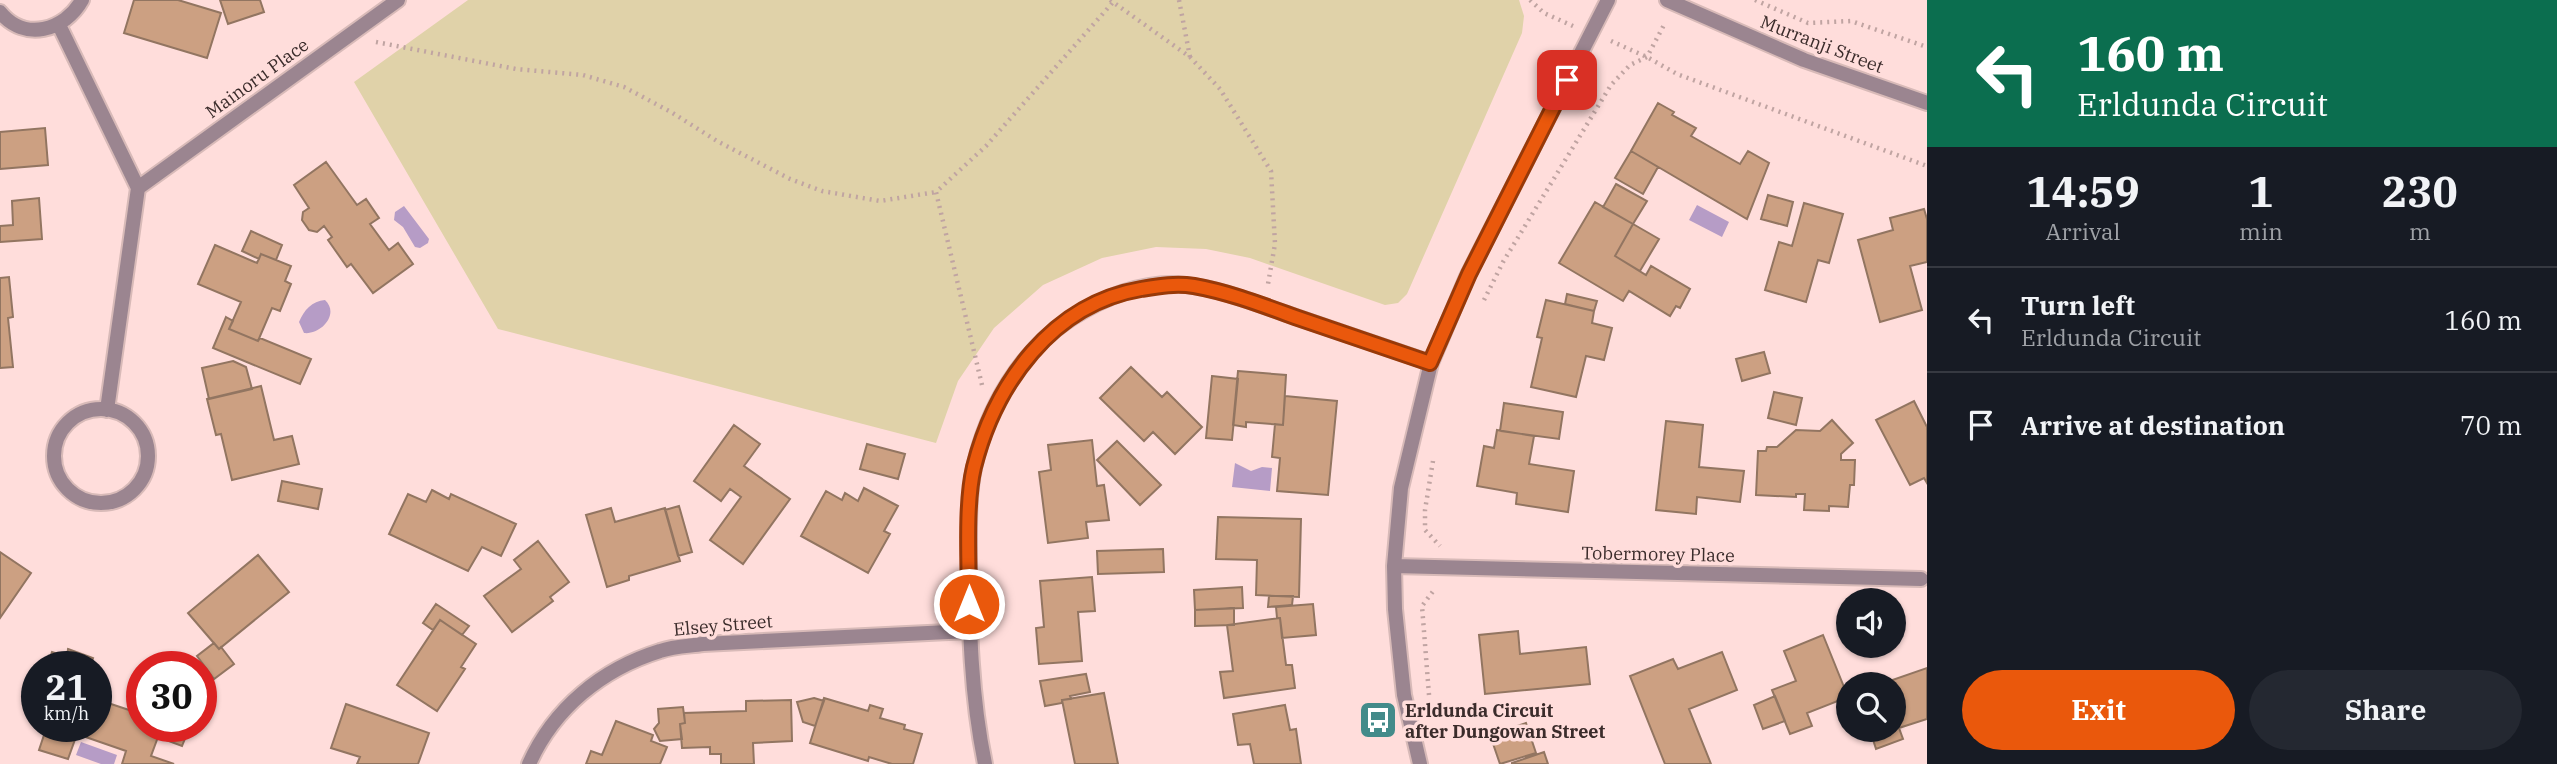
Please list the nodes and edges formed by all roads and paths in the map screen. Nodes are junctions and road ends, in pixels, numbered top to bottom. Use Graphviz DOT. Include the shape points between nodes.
graph roads {
  1 [pos="82,0"];
  2 [pos="398,0"];
  3 [pos="1179,0"];
  4 [pos="1530,0"];
  5 [pos="1608,0"];
  6 [pos="1755,0"];
  7 [pos="1113,1"];
  8 [pos="1671,2"];
  9 [pos="0,12"];
  10 [pos="58,25"];
  11 [pos="1591,33"];
  12 [pos="348,36"];
  13 [pos="1927,47"];
  14 [pos="1189,57"];
  15 [pos="1647,57"];
  16 [pos="1927,103"];
  17 [pos="1927,166"];
  18 [pos="138,188"];
  19 [pos="936,192"];
  20 [pos="1264,306"];
  21 [pos="1479,310"];
  22 [pos="1430,363"];
  23 [pos="999,400"];
  24 [pos="107,410"];
  25 [pos="1434,454"];
  26 [pos="1394,566"];
  27 [pos="1440,567"];
  28 [pos="1921,579"];
  29 [pos="969,632"];
  30 [pos="1429,698"];
  31 [pos="529,764"];
  32 [pos="985,764"];
  33 [pos="1420,764"];
  1 -- 10 [label="street" via="72,16"];
  2 -- 12 [label="street, Mainoru Place"];
  3 -- 14 [label="path"];
  4 -- 11 [label="path" via="1544,13"];
  5 -- 11 [label="street"];
  6 -- 13 [label="path" via="1808,23 1851,21"];
  7 -- 14 [label="path"];
  7 -- 19 [label="path" via="986,146"];
  8 -- 15 [label="path"];
  8 -- 16 [label="street, Murranji Street" via="1804,60"];
  9 -- 10 [label="street" via="29,30"];
  10 -- 18 [label="street"];
  11 -- 15 [label="path"];
  11 -- 22 [label="street" via="1469,274"];
  12 -- 18 [label="street, Mainoru Place"];
  12 -- 19 [label="path" via="516,69 583,75 624,87 717,141 822,191 880,201"];
  14 -- 20 [label="path" via="1220,89 1271,171 1275,244"];
  15 -- 17 [label="path" via="1677,74"];
  15 -- 21 [label="path" via="1630,65 1611,85 1503,262"];
  18 -- 24 [label="street"];
  19 -- 23 [label="path" via="983,389"];
  20 -- 22 [label="street"];
  20 -- 23 [label="street" via="1193,286 1169,284 1120,292 1055,328 1019,367"];
  22 -- 26 [label="street" via="1401,488"];
  23 -- 29 [label="street" via="974,469"];
  24 -- 24 [label="street" via="134,423 148,450 147,466 131,492 103,503 73,495 55,470 54,454 57,439 77,416"];
  25 -- 27 [label="path" via="1425,530 1440,544"];
  26 -- 27 [label="street, Tobermorey Place"];
  26 -- 33 [label="street" via="1404,695"];
  27 -- 28 [label="street, Tobermorey Place"];
  27 -- 30 [label="path" via="1440,588 1432,590 1422,606"];
  29 -- 31 [label="street, Elsey Street" via="703,644 662,650 621,666 585,689 554,721"];
  29 -- 32 [label="street"];
}
